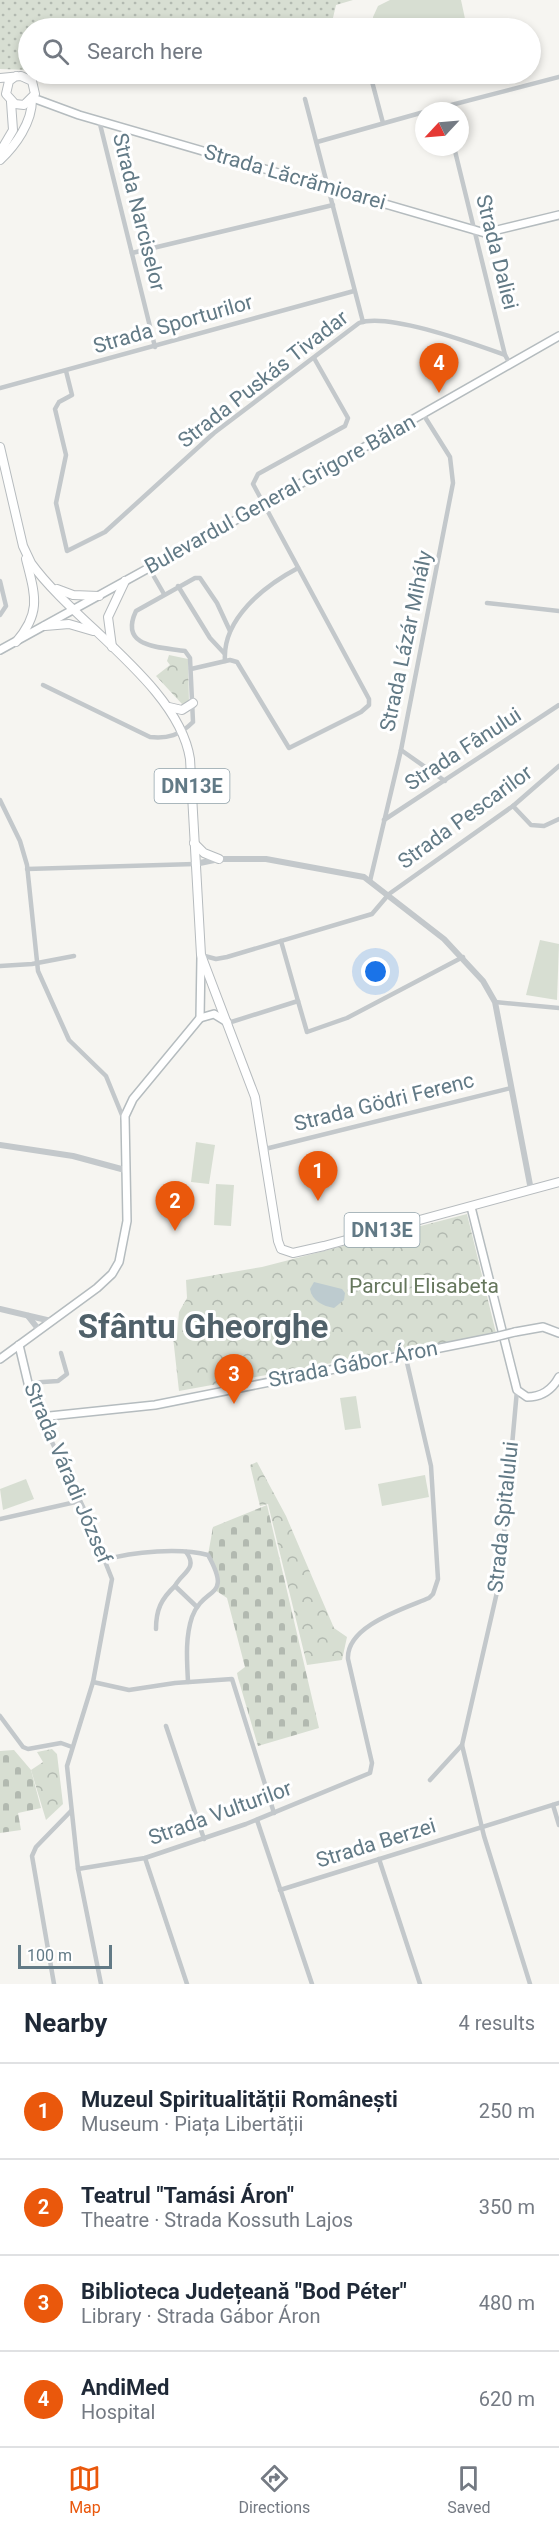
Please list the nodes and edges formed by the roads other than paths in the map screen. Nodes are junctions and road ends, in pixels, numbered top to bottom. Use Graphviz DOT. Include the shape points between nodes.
graph roads {
  1 [pos="0,73"];
  2 [pos="18,76"];
  3 [pos="18,76"];
  4 [pos="18,77"];
  5 [pos="559,77"];
  6 [pos="0,78"];
  7 [pos="541,82"];
  8 [pos="34,84"];
  9 [pos="373,84"];
  10 [pos="534,84"];
  11 [pos="6,98"];
  12 [pos="33,99"];
  13 [pos="305,99"];
  14 [pos="469,102"];
  15 [pos="415,115"];
  16 [pos="99,120"];
  17 [pos="384,123"];
  18 [pos="317,142"];
  19 [pos="0,152"];
  20 [pos="456,156"];
  21 [pos="0,160"];
  22 [pos="328,186"];
  23 [pos="333,205"];
  24 [pos="559,215"];
  25 [pos="474,230"];
  26 [pos="132,253"];
  27 [pos="354,291"];
  28 [pos="363,322"];
  29 [pos="559,336"];
  30 [pos="155,347"];
  31 [pos="505,355"];
  32 [pos="314,358"];
  33 [pos="510,364"];
  34 [pos="66,371"];
  35 [pos="0,388"];
  36 [pos="423,414"];
  37 [pos="0,447"];
  38 [pos="263,505"];
  39 [pos="23,546"];
  40 [pos="150,568"];
  41 [pos="298,568"];
  42 [pos="0,581"];
  43 [pos="125,581"];
  44 [pos="178,586"];
  45 [pos="52,587"];
  46 [pos="164,594"];
  47 [pos="99,596"];
  48 [pos="487,603"];
  49 [pos="75,610"];
  50 [pos="559,611"];
  51 [pos="0,615"];
  52 [pos="45,626"];
  53 [pos="230,631"];
  54 [pos="98,634"];
  55 [pos="16,642"];
  56 [pos="113,649"];
  57 [pos="0,650"];
  58 [pos="224,653"];
  59 [pos="225,662"];
  60 [pos="191,669"];
  61 [pos="43,685"];
  62 [pos="194,703"];
  63 [pos="559,705"];
  64 [pos="169,707"];
  65 [pos="183,731"];
  66 [pos="401,750"];
  67 [pos="559,766"];
  68 [pos="445,781"];
  69 [pos="0,800"];
  70 [pos="513,806"];
  71 [pos="559,819"];
  72 [pos="384,820"];
  73 [pos="194,842"];
  74 [pos="219,859"];
  75 [pos="195,864"];
  76 [pos="27,869"];
  77 [pos="370,881"];
  78 [pos="389,894"];
  79 [pos="281,942"];
  80 [pos="201,955"];
  81 [pos="74,956"];
  82 [pos="463,957"];
  83 [pos="36,963"];
  84 [pos="0,966"];
  85 [pos="298,1001"];
  86 [pos="495,1002"];
  87 [pos="559,1008"];
  88 [pos="200,1018"];
  89 [pos="228,1023"];
  90 [pos="511,1088"];
  91 [pos="124,1122"];
  92 [pos="0,1145"];
  93 [pos="265,1149"];
  94 [pos="125,1170"];
  95 [pos="559,1182"];
  96 [pos="531,1190"];
  97 [pos="471,1206"];
  98 [pos="0,1309"];
  99 [pos="27,1315"];
  100 [pos="51,1321"];
  101 [pos="39,1330"];
  102 [pos="559,1333"];
  103 [pos="19,1345"];
  104 [pos="61,1353"];
  105 [pos="405,1354"];
  106 [pos="0,1359"];
  107 [pos="559,1377"];
  108 [pos="28,1383"];
  109 [pos="517,1390"];
  110 [pos="40,1417"];
  111 [pos="80,1501"];
  112 [pos="0,1519"];
  113 [pos="186,1552"];
  114 [pos="106,1560"];
  115 [pos="175,1586"];
  116 [pos="197,1607"];
  117 [pos="156,1629"];
  118 [pos="93,1682"];
  119 [pos="188,1682"];
  120 [pos="0,1716"];
  121 [pos="166,1726"];
  122 [pos="462,1745"];
  123 [pos="72,1747"];
  124 [pos="430,1780"];
  125 [pos="559,1803"];
  126 [pos="553,1805"];
  127 [pos="71,1810"];
  128 [pos="274,1813"];
  129 [pos="257,1820"];
  130 [pos="559,1825"];
  131 [pos="482,1828"];
  132 [pos="204,1839"];
  133 [pos="145,1858"];
  134 [pos="379,1860"];
  135 [pos="78,1869"];
  136 [pos="280,1890"];
  137 [pos="54,1984"];
  138 [pos="101,1984"];
  139 [pos="187,1984"];
  140 [pos="312,1984"];
  141 [pos="420,1984"];
  142 [pos="530,1984"];
  1 -- 2 [label="main road"];
  3 -- 6 [label="main road"];
  4 -- 11 [label="main road" via="7,85"];
  5 -- 7 [label="street"];
  8 -- 12 [label="main road"];
  9 -- 17 [label="street"];
  10 -- 14 [label="street"];
  11 -- 12 [label="main road" via="24,105"];
  11 -- 19 [label="main road" via="13,130"];
  12 -- 16 [label="main road, Strada Lăcrămioarei"];
  12 -- 21 [label="main road" via="21,134"];
  13 -- 18 [label="street"];
  15 -- 17 [label="street"];
  16 -- 22 [label="main road, Strada Lăcrămioarei"];
  16 -- 26 [label="street, Strada Narciselor"];
  17 -- 18 [label="street"];
  18 -- 22 [label="street"];
  20 -- 25 [label="street, Strada Daliei"];
  22 -- 23 [label="street"];
  22 -- 25 [label="main road, Strada Lăcrămioarei"];
  23 -- 26 [label="street"];
  23 -- 27 [label="street"];
  24 -- 25 [label="main road, Strada Lăcrămioarei" via="493,232"];
  25 -- 31 [label="street, Strada Daliei"];
  26 -- 30 [label="street, Strada Narciselor"];
  27 -- 28 [label="street"];
  27 -- 30 [label="street, Strada Sporturilor"];
  28 -- 31 [label="street, Strada Puskás Tivadar" via="377,320 409,327"];
  28 -- 32 [label="street, Strada Puskás Tivadar"];
  29 -- 33 [label="main road, Bulevardul General Grigore Bălan"];
  30 -- 34 [label="street, Strada Sporturilor"];
  31 -- 33 [label="street, Strada Daliei"];
  32 -- 34 [label="street, Strada Puskás Tivadar" via="214,433 105,532 67,551 56,503 66,455 55,409 72,395"];
  32 -- 38 [label="street" via="348,418 345,426 258,474 253,484"];
  33 -- 36 [label="main road, Bulevardul General Grigore Bălan"];
  34 -- 35 [label="street, Strada Sporturilor"];
  36 -- 38 [label="main road, Bulevardul General Grigore Bălan"];
  36 -- 66 [label="street, Strada Lázár Mihály" via="450,456 453,483"];
  37 -- 39 [label="main road, DN13E"];
  38 -- 40 [label="main road, Bulevardul General Grigore Bălan"];
  38 -- 41 [label="street"];
  39 -- 45 [label="main road, DN13E" via="30,563"];
  39 -- 55 [label="main road" via="35,606 28,626"];
  40 -- 43 [label="main road, Bulevardul General Grigore Bălan"];
  40 -- 46 [label="street"];
  41 -- 53 [label="street" via="272,582"];
  41 -- 59 [label="street" via="369,699 366,708 287,747 242,666 234,661"];
  42 -- 51 [label="street" via="6,606"];
  43 -- 47 [label="main road, Bulevardul General Grigore Bălan"];
  43 -- 56 [label="main road" via="108,617"];
  44 -- 46 [label="street"];
  44 -- 53 [label="street" via="195,578 202,580"];
  44 -- 58 [label="street" via="210,638"];
  45 -- 47 [label="main road" via="73,595"];
  45 -- 49 [label="main road, DN13E"];
  46 -- 60 [label="street" via="136,611 134,632 153,648 185,651"];
  47 -- 49 [label="main road, Bulevardul General Grigore Bălan"];
  48 -- 50 [label="street"];
  49 -- 52 [label="main road, Bulevardul General Grigore Bălan"];
  49 -- 54 [label="main road, DN13E"];
  52 -- 54 [label="main road" via="75,624"];
  52 -- 55 [label="main road, Bulevardul General Grigore Bălan"];
  53 -- 58 [label="street"];
  54 -- 56 [label="main road, DN13E"];
  55 -- 57 [label="main road, Bulevardul General Grigore Bălan"];
  56 -- 64 [label="main road, DN13E"];
  58 -- 59 [label="street"];
  59 -- 60 [label="street"];
  60 -- 62 [label="street"];
  61 -- 65 [label="street" via="150,737 168,738"];
  62 -- 64 [label="main road" via="182,710"];
  62 -- 65 [label="street" via="193,722"];
  63 -- 68 [label="street, Strada Fânului"];
  64 -- 65 [label="main road, DN13E"];
  65 -- 73 [label="main road, DN13E" via="190,759"];
  66 -- 68 [label="street"];
  66 -- 72 [label="street, Strada Lázár Mihály"];
  67 -- 70 [label="street, Strada Pescarilor"];
  68 -- 72 [label="street, Strada Fânului"];
  69 -- 76 [label="street" via="20,841"];
  70 -- 71 [label="street" via="531,825 544,826"];
  70 -- 78 [label="street, Strada Pescarilor"];
  72 -- 77 [label="street, Strada Lázár Mihály"];
  73 -- 74 [label="main road" via="204,853"];
  73 -- 75 [label="main road, DN13E"];
  74 -- 75 [label="street"];
  74 -- 77 [label="street" via="282,860 342,871"];
  75 -- 76 [label="street"];
  75 -- 80 [label="main road, DN13E"];
  76 -- 83 [label="street"];
  77 -- 78 [label="street"];
  78 -- 79 [label="street, Strada Pescarilor" via="372,914"];
  78 -- 82 [label="street"];
  79 -- 80 [label="street, Strada Pescarilor" via="221,959"];
  79 -- 85 [label="street"];
  80 -- 88 [label="main road, DN13E"];
  80 -- 89 [label="main road, DN13E"];
  81 -- 83 [label="street"];
  82 -- 85 [label="street" via="347,1018 307,1032"];
  82 -- 86 [label="street"];
  83 -- 84 [label="street"];
  83 -- 91 [label="street" via="69,1040 102,1071"];
  85 -- 89 [label="street"];
  86 -- 87 [label="street"];
  86 -- 90 [label="street"];
  88 -- 89 [label="main road" via="214,1014"];
  88 -- 91 [label="main road" via="133,1099"];
  89 -- 93 [label="main road, DN13E" via="252,1088"];
  90 -- 93 [label="street, Strada Gödri Ferenc"];
  90 -- 96 [label="street"];
  91 -- 94 [label="main road"];
  92 -- 94 [label="street" via="73,1156"];
  93 -- 97 [label="main road, DN13E" via="278,1241 281,1249 293,1253"];
  94 -- 100 [label="main road" via="127,1221 116,1269"];
  95 -- 96 [label="main road, DN13E"];
  96 -- 97 [label="main road, DN13E"];
  97 -- 109 [label="main road, Strada Spitalului"];
  98 -- 99 [label="street"];
  99 -- 100 [label="street"];
  99 -- 101 [label="street"];
  100 -- 101 [label="main road"];
  101 -- 103 [label="main road"];
  102 -- 105 [label="main road, Strada Gábor Áron, bridge" via="543,1327"];
  103 -- 106 [label="main road"];
  103 -- 108 [label="main road, Strada Váradi József"];
  104 -- 108 [label="street" via="67,1374 58,1381"];
  105 -- 110 [label="main road, Strada Gábor Áron" via="155,1405"];
  105 -- 128 [label="street, Strada Vulturilor" via="434,1489 436,1588 429,1598 363,1629 349,1648 348,1659 372,1763 370,1773"];
  107 -- 109 [label="main road" via="538,1396 527,1397"];
  108 -- 110 [label="main road, Strada Váradi József"];
  109 -- 122 [label="street, Strada Spitalului" via="500,1579"];
  110 -- 111 [label="street, Strada Váradi József"];
  111 -- 112 [label="street"];
  111 -- 114 [label="street, Strada Váradi József"];
  113 -- 114 [label="street"];
  113 -- 115 [label="street" via="191,1563 189,1571"];
  113 -- 116 [label="street" via="208,1555 217,1571 217,1590"];
  114 -- 118 [label="street, Strada Váradi József" via="112,1583"];
  115 -- 116 [label="street"];
  115 -- 117 [label="street" via="156,1612"];
  116 -- 119 [label="street" via="188,1635"];
  118 -- 119 [label="street" via="129,1690"];
  118 -- 123 [label="street, Strada Váradi József"];
  119 -- 128 [label="street" via="230,1678 234,1682"];
  120 -- 123 [label="street" via="28,1749 61,1743"];
  121 -- 132 [label="street"];
  122 -- 124 [label="street"];
  122 -- 131 [label="street, Strada Spitalului"];
  123 -- 127 [label="street, Strada Váradi József" via="67,1766"];
  125 -- 126 [label="street, Strada Berzei"];
  126 -- 130 [label="street"];
  126 -- 131 [label="street, Strada Berzei"];
  127 -- 135 [label="street, Strada Váradi József"];
  127 -- 137 [label="street" via="42,1839 32,1856"];
  128 -- 129 [label="street, Strada Vulturilor"];
  129 -- 132 [label="street, Strada Vulturilor"];
  129 -- 136 [label="street"];
  131 -- 134 [label="street, Strada Berzei"];
  131 -- 142 [label="street, Strada Spitalului"];
  132 -- 133 [label="street, Strada Vulturilor"];
  133 -- 135 [label="street, Strada Vulturilor"];
  133 -- 139 [label="street"];
  134 -- 136 [label="street, Strada Berzei"];
  134 -- 141 [label="street"];
  135 -- 138 [label="street, Strada Váradi József"];
  136 -- 140 [label="street"];
}
